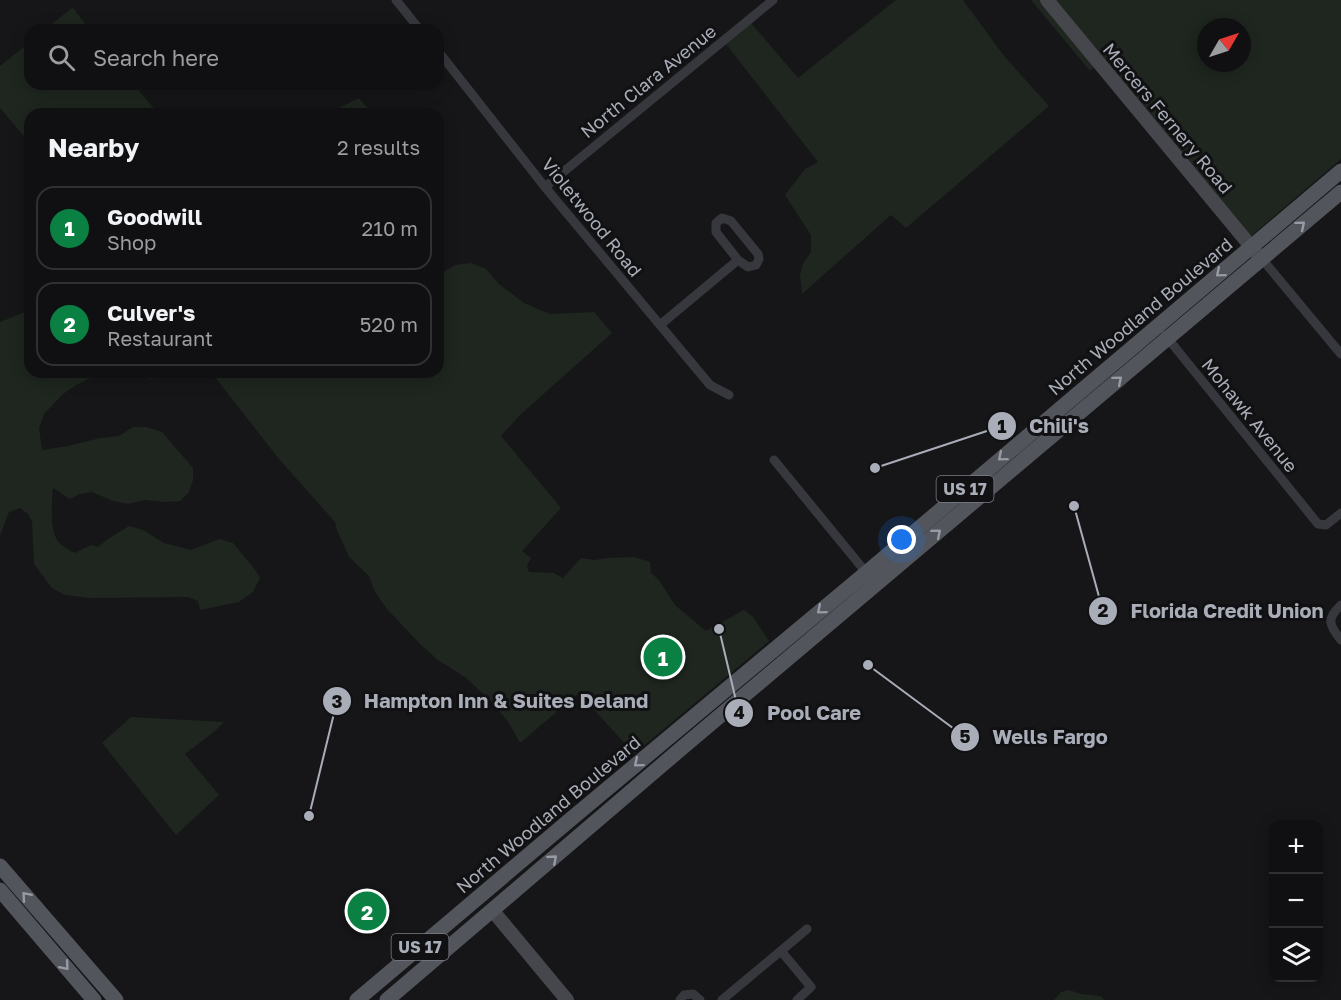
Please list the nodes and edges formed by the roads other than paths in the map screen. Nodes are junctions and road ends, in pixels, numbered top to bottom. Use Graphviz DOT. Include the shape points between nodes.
graph roads {
  1 [pos="396,0"];
  2 [pos="773,0"];
  3 [pos="1047,0"];
  4 [pos="415,24"];
  5 [pos="444,59"];
  6 [pos="1341,171"];
  7 [pos="545,187"];
  8 [pos="1341,192"];
  9 [pos="1251,247"];
  10 [pos="1262,259"];
  11 [pos="738,260"];
  12 [pos="660,325"];
  13 [pos="1163,332"];
  14 [pos="1341,354"];
  15 [pos="729,395"];
  16 [pos="1063,406"];
  17 [pos="1074,418"];
  18 [pos="774,460"];
  19 [pos="1341,513"];
  20 [pos="871,579"];
  21 [pos="1341,605"];
  22 [pos="1341,640"];
  23 [pos="699,712"];
  24 [pos="670,737"];
  25 [pos="683,747"];
  26 [pos="663,765"];
  27 [pos="545,841"];
  28 [pos="0,866"];
  29 [pos="0,890"];
  30 [pos="484,893"];
  31 [pos="493,911"];
  32 [pos="51,925"];
  33 [pos="475,926"];
  34 [pos="807,929"];
  35 [pos="36,932"];
  36 [pos="781,951"];
  37 [pos="411,955"];
  38 [pos="103,985"];
  39 [pos="390,997"];
  40 [pos="95,1000"];
  41 [pos="116,1000"];
  42 [pos="357,1000"];
  43 [pos="567,1000"];
  44 [pos="680,1000"];
  45 [pos="700,1000"];
  46 [pos="722,1000"];
  47 [pos="797,1000"];
  1 -- 4 [label="street"];
  2 -- 7 [label="street, North Clara Avenue"];
  3 -- 9 [label="street, Mercers Fernery Road"];
  5 -- 7 [label="street, Violetwood Road"];
  6 -- 9 [label="main road, North Woodland Boulevard / US 17"];
  7 -- 12 [label="street, Violetwood Road"];
  10 -- 8 [label="main road, North Woodland Boulevard / US 17, one-way"];
  9 -- 10 [label="street, Mercers Fernery Road"];
  9 -- 13 [label="main road, North Woodland Boulevard / US 17, one-way"];
  10 -- 13 [label="main road, North Woodland Boulevard / US 17"];
  10 -- 14 [label="street"];
  11 -- 11 [label="street" via="716,232 716,223 722,218 731,221 759,259 756,265 748,267"];
  11 -- 12 [label="street"];
  12 -- 15 [label="street, Violetwood Road" via="710,385"];
  13 -- 16 [label="main road, North Woodland Boulevard / US 17"];
  17 -- 13 [label="main road, North Woodland Boulevard / US 17, one-way"];
  13 -- 19 [label="street, Mohawk Avenue" via="1317,524 1326,525"];
  16 -- 17 [label="street"];
  16 -- 20 [label="main road, North Woodland Boulevard / US 17, one-way"];
  20 -- 17 [label="main road, North Woodland Boulevard / US 17, one-way"];
  18 -- 20 [label="street"];
  20 -- 23 [label="main road, North Woodland Boulevard / US 17, one-way"];
  20 -- 25 [label="main road, North Woodland Boulevard / US 17"];
  21 -- 22 [label="street" via="1330,622"];
  23 -- 24 [label="main road, North Woodland Boulevard / US 17"];
  23 -- 25 [label="main road" via="683,738"];
  24 -- 26 [label="main road" via="671,750"];
  24 -- 27 [label="main road, North Woodland Boulevard / US 17, one-way"];
  25 -- 26 [label="main road, North Woodland Boulevard / US 17"];
  31 -- 26 [label="main road, North Woodland Boulevard / US 17, one-way"];
  27 -- 30 [label="main road, North Woodland Boulevard / US 17"];
  27 -- 31 [label="main road" via="523,870 497,893"];
  32 -- 28 [label="main road, one-way"];
  29 -- 35 [label="main road"];
  30 -- 33 [label="main road" via="482,912"];
  30 -- 37 [label="main road, North Woodland Boulevard / US 17"];
  31 -- 33 [label="main road, North Woodland Boulevard / US 17"];
  31 -- 43 [label="street"];
  32 -- 35 [label="main road"];
  32 -- 38 [label="main road"];
  33 -- 39 [label="main road, North Woodland Boulevard / US 17"];
  34 -- 36 [label="street"];
  35 -- 40 [label="main road, one-way"];
  36 -- 46 [label="street"];
  36 -- 47 [label="street" via="811,987"];
  37 -- 39 [label="main road"];
  37 -- 42 [label="main road, North Woodland Boulevard / US 17"];
  38 -- 40 [label="main road"];
  38 -- 41 [label="main road"];
  44 -- 45 [label="street" via="693,994"];
}
